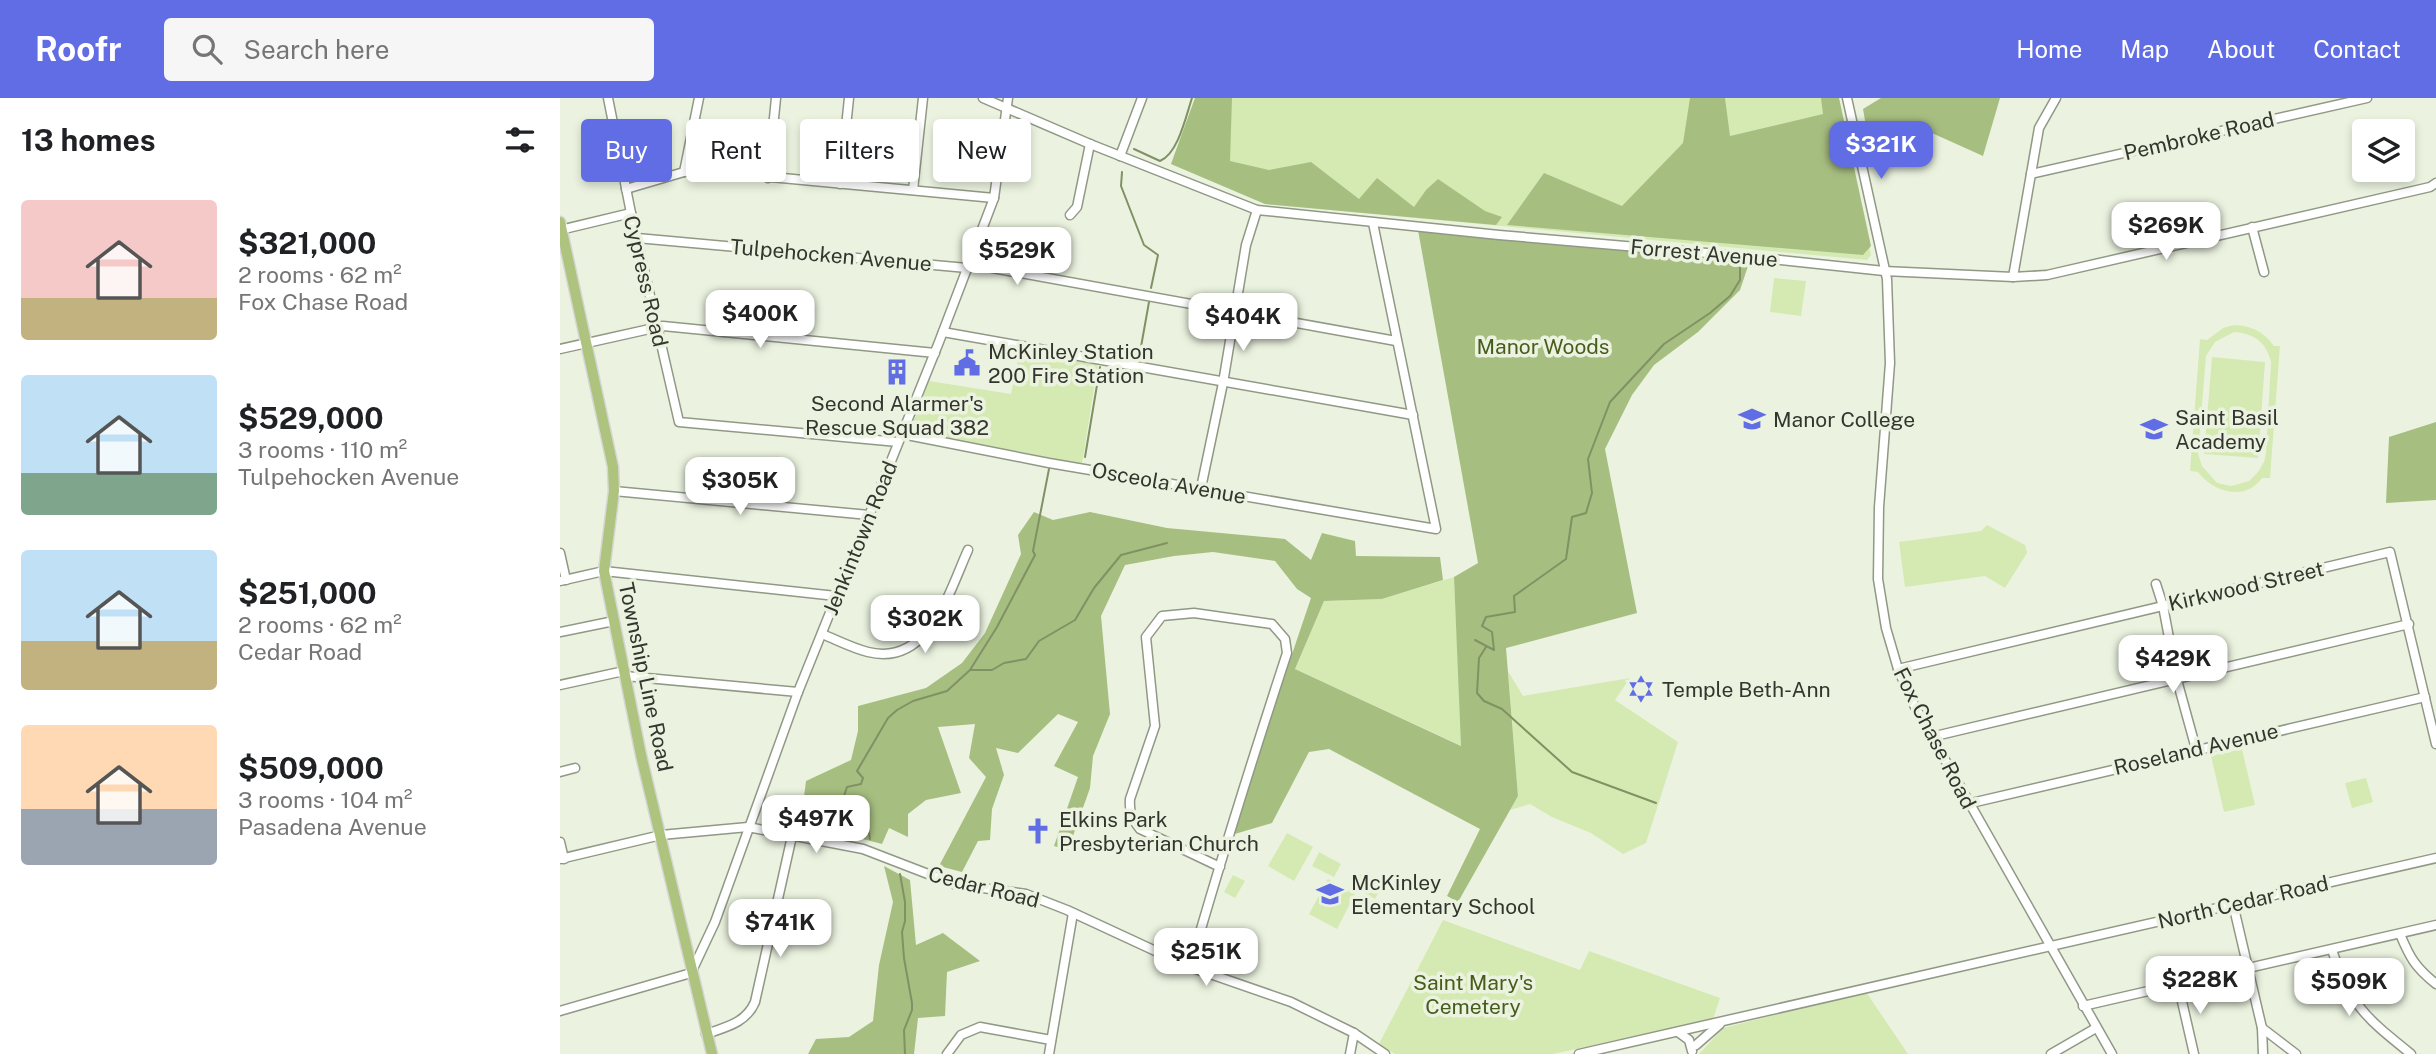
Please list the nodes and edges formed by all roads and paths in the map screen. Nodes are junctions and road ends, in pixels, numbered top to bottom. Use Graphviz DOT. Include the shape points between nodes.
graph roads {
  1 [pos="608,98"];
  2 [pos="699,98"];
  3 [pos="776,98"];
  4 [pos="849,98"];
  5 [pos="923,98"];
  6 [pos="984,98"];
  7 [pos="1142,98"];
  8 [pos="1847,98"];
  9 [pos="2056,98"];
  10 [pos="2367,98"];
  11 [pos="1008,102"];
  12 [pos="774,119"];
  13 [pos="1090,144"];
  14 [pos="1120,156"];
  15 [pos="684,172"];
  16 [pos="2031,174"];
  17 [pos="786,180"];
  18 [pos="2436,183"];
  19 [pos="840,184"];
  20 [pos="626,189"];
  21 [pos="913,190"];
  22 [pos="994,198"];
  23 [pos="1257,210"];
  24 [pos="631,213"];
  25 [pos="1070,215"];
  26 [pos="1373,223"];
  27 [pos="561,227"];
  28 [pos="2252,227"];
  29 [pos="637,238"];
  30 [pos="967,268"];
  31 [pos="1884,271"];
  32 [pos="2264,272"];
  33 [pos="2013,277"];
  34 [pos="1235,311"];
  35 [pos="656,326"];
  36 [pos="943,332"];
  37 [pos="1396,341"];
  38 [pos="586,343"];
  39 [pos="560,349"];
  40 [pos="934,353"];
  41 [pos="1223,383"];
  42 [pos="1413,415"];
  43 [pos="679,422"];
  44 [pos="900,438"];
  45 [pos="1201,488"];
  46 [pos="614,491"];
  47 [pos="869,515"];
  48 [pos="968,550"];
  49 [pos="560,553"];
  50 [pos="604,571"];
  51 [pos="563,581"];
  52 [pos="2156,583"];
  53 [pos="836,596"];
  54 [pos="2163,606"];
  55 [pos="614,621"];
  56 [pos="2409,624"];
  57 [pos="560,632"];
  58 [pos="822,634"];
  59 [pos="1898,669"];
  60 [pos="624,673"];
  61 [pos="2177,680"];
  62 [pos="560,685"];
  63 [pos="799,692"];
  64 [pos="2425,696"];
  65 [pos="1931,737"];
  66 [pos="2436,744"];
  67 [pos="2196,749"];
  68 [pos="575,768"];
  69 [pos="560,772"];
  70 [pos="1968,804"];
  71 [pos="748,827"];
  72 [pos="662,835"];
  73 [pos="792,836"];
  74 [pos="560,842"];
  75 [pos="2436,858"];
  76 [pos="562,859"];
  77 [pos="1220,867"];
  78 [pos="2233,904"];
  79 [pos="1073,913"];
  80 [pos="2436,925"];
  81 [pos="2400,934"];
  82 [pos="2049,946"];
  83 [pos="2332,950"];
  84 [pos="1190,967"];
  85 [pos="2248,969"];
  86 [pos="691,973"];
  87 [pos="2178,984"];
  88 [pos="2436,984"];
  89 [pos="2083,1006"];
  90 [pos="560,1011"];
  91 [pos="1724,1022"];
  92 [pos="1705,1026"];
  93 [pos="2096,1028"];
  94 [pos="2262,1028"];
  95 [pos="1678,1032"];
  96 [pos="1354,1033"];
  97 [pos="706,1034"];
  98 [pos="1051,1040"];
  99 [pos="1693,1050"];
  100 [pos="711,1054"];
  101 [pos="947,1054"];
  102 [pos="1049,1054"];
  103 [pos="1350,1054"];
  104 [pos="1385,1054"];
  105 [pos="1578,1054"];
  106 [pos="2052,1054"];
  107 [pos="2112,1054"];
  108 [pos="2194,1054"];
  109 [pos="2263,1054"];
  110 [pos="2296,1054"];
  111 [pos="2411,1054"];
  1 -- 20 [label="street, Cypress Road"];
  2 -- 15 [label="street"];
  3 -- 12 [label="street"];
  4 -- 19 [label="street"];
  5 -- 21 [label="street"];
  6 -- 11 [label="street, Forrest Avenue"];
  7 -- 14 [label="street"];
  8 -- 31 [label="street, Fox Chase Road"];
  9 -- 16 [label="street" via="2039,128"];
  10 -- 16 [label="street, Pembroke Road"];
  11 -- 13 [label="street, Forrest Avenue"];
  11 -- 22 [label="street, Jenkintown Road"];
  13 -- 14 [label="street, Forrest Avenue"];
  13 -- 25 [label="street" via="1077,207"];
  14 -- 23 [label="street, Forrest Avenue"];
  15 -- 20 [label="street"];
  16 -- 33 [label="street"];
  17 -- 19 [label="street"];
  18 -- 28 [label="street, Forrest Avenue"];
  19 -- 21 [label="street"];
  20 -- 24 [label="street, Cypress Road"];
  21 -- 22 [label="street"];
  22 -- 30 [label="street, Jenkintown Road"];
  23 -- 26 [label="street, Forrest Avenue"];
  23 -- 34 [label="street"];
  24 -- 27 [label="street"];
  24 -- 29 [label="street, Cypress Road"];
  26 -- 31 [label="street, Forrest Avenue"];
  26 -- 37 [label="street"];
  27 -- 38 [label="main road, Township Line Road"];
  28 -- 32 [label="street"];
  28 -- 33 [label="street, Forrest Avenue" via="2047,275"];
  29 -- 30 [label="street, Tulpehocken Avenue"];
  29 -- 35 [label="street, Cypress Road"];
  30 -- 34 [label="street, Tulpehocken Avenue" via="976,265"];
  30 -- 36 [label="street, Jenkintown Road"];
  31 -- 33 [label="street, Forrest Avenue"];
  31 -- 59 [label="street, Fox Chase Road" via="1890,331 1878,579"];
  34 -- 37 [label="street, Tulpehocken Avenue"];
  34 -- 41 [label="street"];
  35 -- 38 [label="street"];
  35 -- 40 [label="street"];
  35 -- 43 [label="street, Cypress Road"];
  36 -- 40 [label="street, Jenkintown Road"];
  36 -- 41 [label="street"];
  37 -- 42 [label="street"];
  38 -- 39 [label="street"];
  38 -- 46 [label="main road, Township Line Road" via="611,453"];
  40 -- 44 [label="street, Jenkintown Road"];
  41 -- 42 [label="street"];
  41 -- 45 [label="street"];
  42 -- 45 [label="street, Osceola Avenue" via="1436,529"];
  43 -- 44 [label="street, Osceola Avenue"];
  44 -- 45 [label="street, Osceola Avenue"];
  44 -- 47 [label="street, Jenkintown Road"];
  46 -- 47 [label="street"];
  46 -- 50 [label="main road, Township Line Road"];
  47 -- 53 [label="street, Jenkintown Road"];
  48 -- 58 [label="street" via="937,617 917,643 903,651 880,654"];
  49 -- 51 [label="street"];
  50 -- 51 [label="street"];
  50 -- 53 [label="street"];
  50 -- 55 [label="main road, Township Line Road"];
  52 -- 54 [label="street"];
  53 -- 58 [label="street, Jenkintown Road"];
  54 -- 56 [label="street, Kirkwood Street" via="2390,552"];
  54 -- 59 [label="street, Kirkwood Street"];
  54 -- 61 [label="street"];
  55 -- 57 [label="street"];
  55 -- 60 [label="main road, Township Line Road"];
  56 -- 61 [label="street"];
  56 -- 64 [label="street"];
  58 -- 63 [label="street, Jenkintown Road"];
  59 -- 65 [label="street, Fox Chase Road"];
  60 -- 62 [label="street"];
  60 -- 63 [label="street"];
  60 -- 72 [label="main road, Township Line Road"];
  61 -- 65 [label="street"];
  61 -- 67 [label="street"];
  63 -- 71 [label="street, Jenkintown Road"];
  64 -- 66 [label="street"];
  64 -- 67 [label="street, Roseland Avenue"];
  65 -- 70 [label="street, Fox Chase Road"];
  67 -- 70 [label="street, Roseland Avenue"];
  68 -- 69 [label="street"];
  70 -- 82 [label="street, Fox Chase Road"];
  71 -- 72 [label="street, Cedar Road"];
  71 -- 73 [label="street, Cedar Road"];
  71 -- 86 [label="street, Jenkintown Road" via="715,922"];
  72 -- 76 [label="street, Cedar Road"];
  72 -- 86 [label="main road, Township Line Road"];
  73 -- 79 [label="street, Cedar Road" via="863,849 954,884 1026,894"];
  73 -- 97 [label="street" via="755,1002 741,1021"];
  74 -- 76 [label="street"];
  75 -- 78 [label="street, North Cedar Road"];
  77 -- 77 [label="street" via="1287,653 1285,639 1272,624 1260,621 1195,613 1162,616 1146,637 1155,726 1130,799 1132,818 1140,829"];
  77 -- 84 [label="street"];
  78 -- 82 [label="street, North Cedar Road"];
  78 -- 85 [label="street"];
  79 -- 84 [label="street, Cedar Road"];
  79 -- 98 [label="street"];
  80 -- 81 [label="street"];
  81 -- 83 [label="street"];
  81 -- 88 [label="street" via="2410,959"];
  82 -- 89 [label="street, Fox Chase Road"];
  82 -- 91 [label="street, North Cedar Road"];
  83 -- 85 [label="street"];
  83 -- 111 [label="street" via="2341,979 2358,1007"];
  84 -- 96 [label="street, Cedar Road" via="1291,1002"];
  85 -- 87 [label="street"];
  85 -- 94 [label="street"];
  86 -- 90 [label="street"];
  86 -- 97 [label="main road, Township Line Road"];
  87 -- 89 [label="street"];
  87 -- 108 [label="street"];
  89 -- 93 [label="street, Fox Chase Road"];
  91 -- 92 [label="street"];
  91 -- 99 [label="street"];
  92 -- 95 [label="street"];
  92 -- 99 [label="street"];
  93 -- 106 [label="street"];
  93 -- 107 [label="street, Fox Chase Road"];
  94 -- 109 [label="street"];
  94 -- 110 [label="street"];
  95 -- 99 [label="street"];
  95 -- 105 [label="street"];
  96 -- 103 [label="street"];
  96 -- 104 [label="street, Cedar Road"];
  97 -- 100 [label="main road, Township Line Road"];
  98 -- 101 [label="street" via="980,1027 961,1035"];
  98 -- 102 [label="street"];
}
